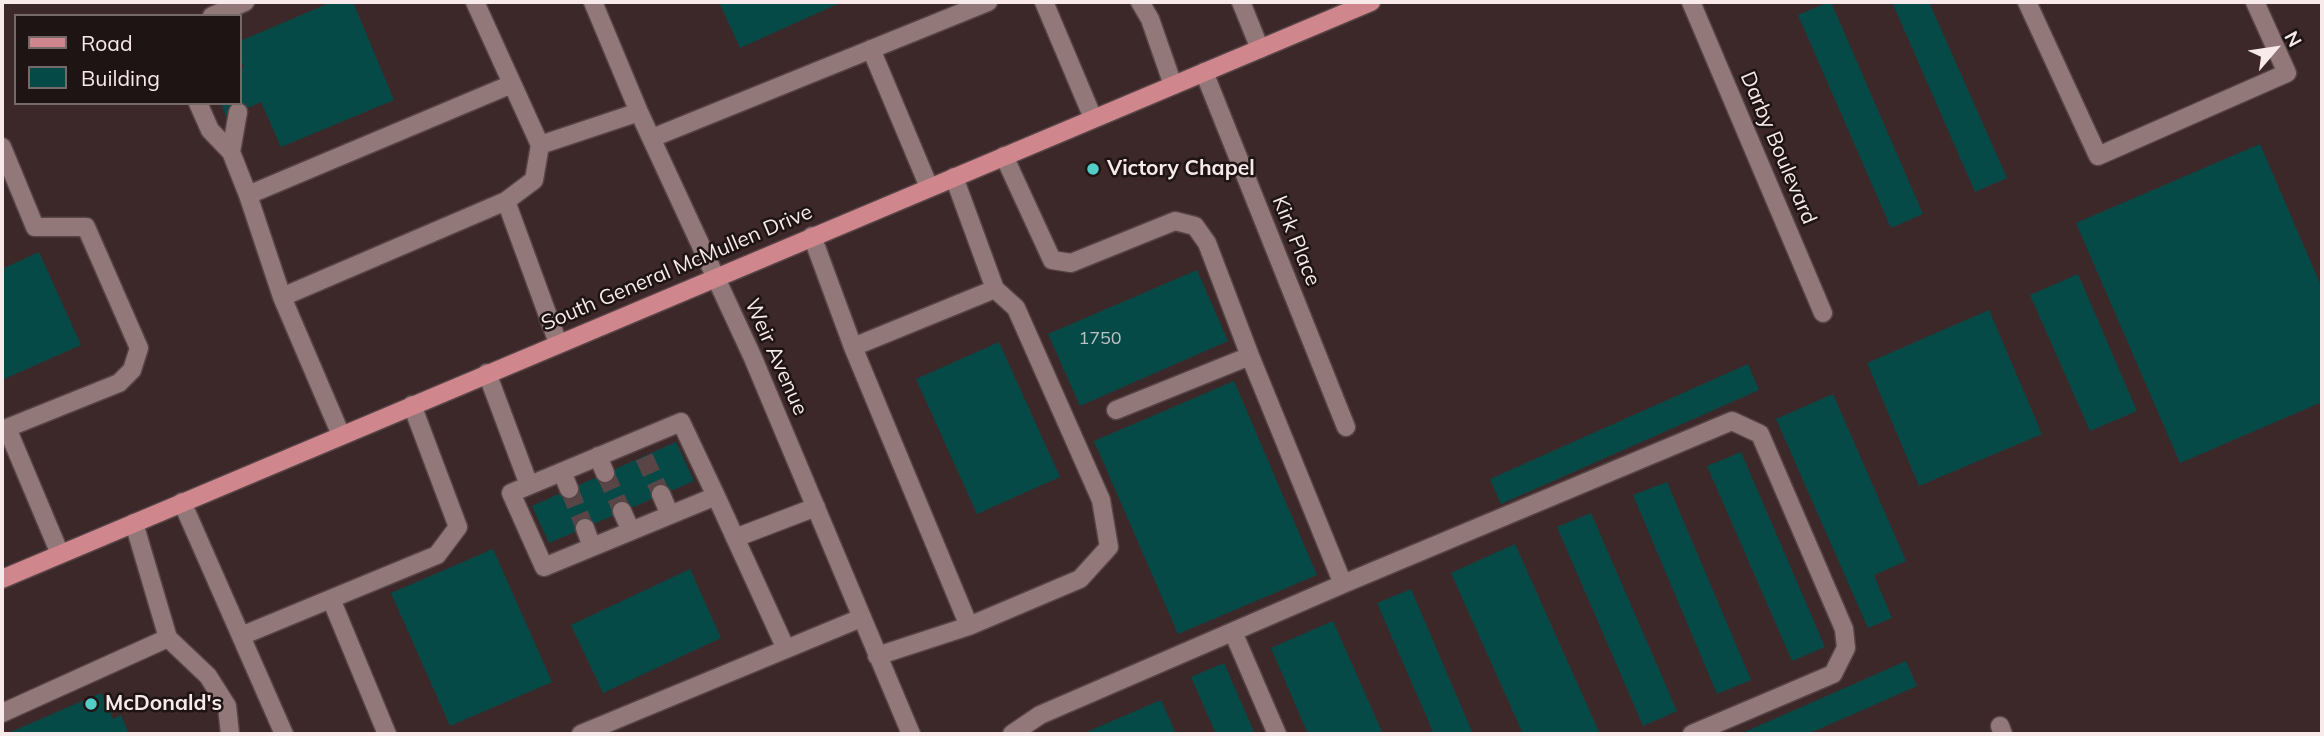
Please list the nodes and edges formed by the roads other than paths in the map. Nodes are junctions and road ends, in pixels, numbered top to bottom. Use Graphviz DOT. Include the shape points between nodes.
graph roads {
  1 [pos="245,2"];
  2 [pos="475,2"];
  3 [pos="593,2"];
  4 [pos="988,2"];
  5 [pos="1044,2"];
  6 [pos="1140,2"];
  7 [pos="1241,2"];
  8 [pos="1371,2"];
  9 [pos="1692,2"];
  10 [pos="2027,2"];
  11 [pos="2255,2"];
  12 [pos="217,14"];
  13 [pos="871,49"];
  14 [pos="1260,49"];
  15 [pos="1204,72"];
  16 [pos="512,84"];
  17 [pos="1173,85"];
  18 [pos="199,105"];
  19 [pos="238,112"];
  20 [pos="639,112"];
  21 [pos="1093,118"];
  22 [pos="652,138"];
  23 [pos="540,145"];
  24 [pos="2,147"];
  25 [pos="231,152"];
  26 [pos="1004,156"];
  27 [pos="954,177"];
  28 [pos="929,187"];
  29 [pos="248,195"];
  30 [pos="506,201"];
  31 [pos="813,236"];
  32 [pos="716,278"];
  33 [pos="995,289"];
  34 [pos="282,297"];
  35 [pos="1823,313"];
  36 [pos="558,343"];
  37 [pos="853,347"];
  38 [pos="1250,356"];
  39 [pos="487,373"];
  40 [pos="412,405"];
  41 [pos="1116,410"];
  42 [pos="1346,427"];
  43 [pos="4,429"];
  44 [pos="341,435"];
  45 [pos="598,456"];
  46 [pos="562,472"];
  47 [pos="605,473"];
  48 [pos="529,485"];
  49 [pos="569,489"];
  50 [pos="661,495"];
  51 [pos="716,496"];
  52 [pos="182,502"];
  53 [pos="816,507"];
  54 [pos="622,511"];
  55 [pos="670,515"];
  56 [pos="134,523"];
  57 [pos="584,528"];
  58 [pos="631,531"];
  59 [pos="735,538"];
  60 [pos="592,547"];
  61 [pos="60,554"];
  62 [pos="2,579"];
  63 [pos="1343,584"];
  64 [pos="331,599"];
  65 [pos="861,618"];
  66 [pos="969,626"];
  67 [pos="1233,632"];
  68 [pos="241,636"];
  69 [pos="168,638"];
  70 [pos="786,649"];
  71 [pos="877,656"];
  72 [pos="2,713"];
  73 [pos="230,734"];
  74 [pos="284,734"];
  75 [pos="387,734"];
  76 [pos="581,734"];
  77 [pos="911,734"];
  78 [pos="1012,734"];
  79 [pos="1277,734"];
  80 [pos="1692,734"];
  1 -- 12 [label="street"];
  2 -- 16 [label="street"];
  3 -- 20 [label="street, Weir Avenue"];
  4 -- 13 [label="street"];
  5 -- 21 [label="street"];
  6 -- 17 [label="street"];
  7 -- 14 [label="street"];
  8 -- 14 [label="main road, South General McMullen Drive"];
  9 -- 35 [label="street, Darby Boulevard"];
  10 -- 11 [label="street" via="2098,156 2287,73"];
  13 -- 22 [label="street"];
  13 -- 28 [label="street"];
  14 -- 15 [label="main road, South General McMullen Drive"];
  15 -- 17 [label="main road, South General McMullen Drive"];
  15 -- 42 [label="street, Kirk Place"];
  16 -- 23 [label="street"];
  16 -- 29 [label="street"];
  17 -- 21 [label="main road, South General McMullen Drive"];
  18 -- 25 [label="street" via="210,130"];
  19 -- 25 [label="street"];
  20 -- 22 [label="street, Weir Avenue"];
  20 -- 23 [label="street"];
  21 -- 26 [label="main road, South General McMullen Drive"];
  22 -- 32 [label="street, Weir Avenue"];
  23 -- 30 [label="street" via="534,180"];
  24 -- 43 [label="street" via="35,227 86,227 139,348 132,370 119,383"];
  25 -- 29 [label="street"];
  26 -- 27 [label="main road, South General McMullen Drive"];
  26 -- 38 [label="street" via="1052,260 1071,263 1175,220 1195,226 1207,243"];
  27 -- 28 [label="main road, South General McMullen Drive"];
  27 -- 33 [label="street"];
  28 -- 31 [label="main road, South General McMullen Drive"];
  29 -- 34 [label="street"];
  30 -- 34 [label="street"];
  30 -- 36 [label="street"];
  31 -- 32 [label="main road, South General McMullen Drive"];
  31 -- 37 [label="street"];
  32 -- 36 [label="main road, South General McMullen Drive"];
  32 -- 53 [label="street, Weir Avenue"];
  33 -- 37 [label="street"];
  33 -- 66 [label="street" via="1016,308 1101,500 1110,547 1080,579"];
  34 -- 44 [label="street"];
  36 -- 39 [label="main road, South General McMullen Drive"];
  37 -- 66 [label="street"];
  38 -- 41 [label="street"];
  38 -- 63 [label="street"];
  39 -- 40 [label="main road, South General McMullen Drive"];
  39 -- 48 [label="street"];
  40 -- 44 [label="main road, South General McMullen Drive"];
  40 -- 64 [label="street" via="458,527 437,555"];
  43 -- 61 [label="street"];
  44 -- 52 [label="main road, South General McMullen Drive"];
  45 -- 46 [label="street"];
  45 -- 47 [label="street"];
  45 -- 51 [label="street" via="640,449 681,422"];
  46 -- 48 [label="street"];
  46 -- 49 [label="street"];
  48 -- 60 [label="street" via="511,492 544,568"];
  50 -- 55 [label="street"];
  51 -- 55 [label="street"];
  51 -- 59 [label="street"];
  52 -- 56 [label="main road, South General McMullen Drive"];
  52 -- 68 [label="street"];
  53 -- 59 [label="street"];
  53 -- 65 [label="street, Weir Avenue"];
  54 -- 58 [label="street"];
  55 -- 58 [label="street"];
  56 -- 61 [label="main road, South General McMullen Drive"];
  56 -- 69 [label="street"];
  57 -- 60 [label="street"];
  58 -- 60 [label="street"];
  59 -- 70 [label="street"];
  61 -- 62 [label="main road, South General McMullen Drive"];
  63 -- 67 [label="street"];
  63 -- 80 [label="street" via="1732,421 1760,434 1844,628 1846,648 1833,674"];
  64 -- 68 [label="street"];
  64 -- 75 [label="street"];
  65 -- 70 [label="street"];
  65 -- 71 [label="street, Weir Avenue"];
  66 -- 71 [label="street"];
  67 -- 78 [label="street" via="1040,715"];
  67 -- 79 [label="street"];
  68 -- 74 [label="street"];
  69 -- 72 [label="street"];
  69 -- 73 [label="street" via="208,676 227,706"];
  70 -- 76 [label="street"];
  71 -- 77 [label="street, Weir Avenue"];
}
